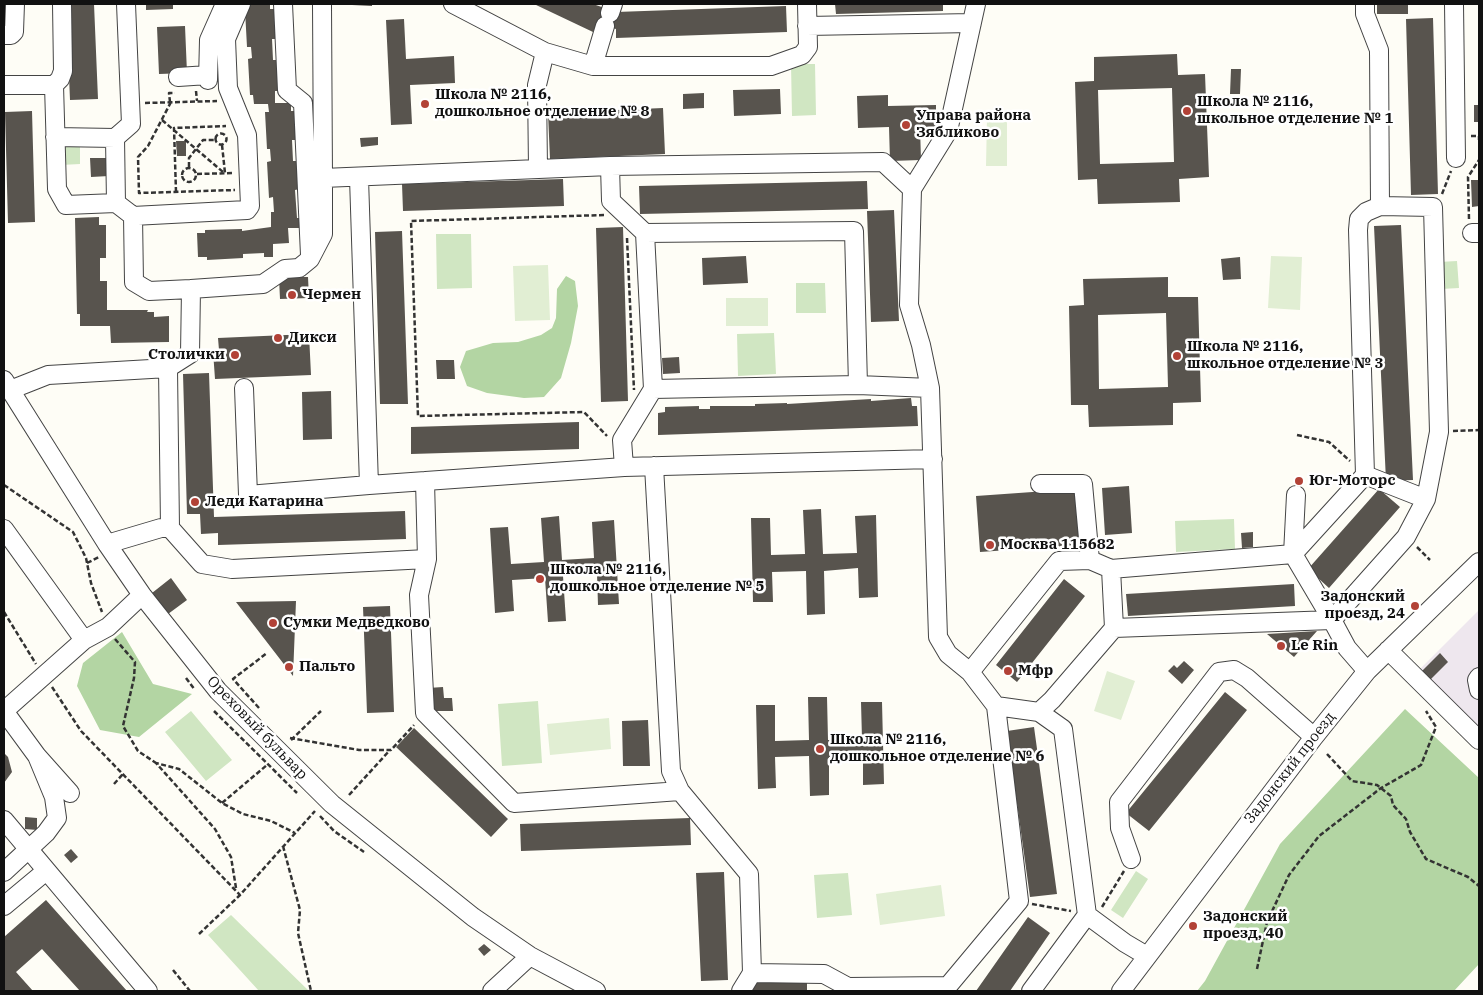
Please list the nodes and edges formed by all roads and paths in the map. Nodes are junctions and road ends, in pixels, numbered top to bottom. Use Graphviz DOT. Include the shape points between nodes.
graph roads {
  1 [pos="15,4"];
  2 [pos="62,4"];
  3 [pos="126,4"];
  4 [pos="224,4"];
  5 [pos="241,4"];
  6 [pos="282,4"];
  7 [pos="322,4"];
  8 [pos="453,4"];
  9 [pos="807,4"];
  10 [pos="976,4"];
  11 [pos="1365,4"];
  12 [pos="1454,4"];
  13 [pos="609,14"];
  14 [pos="972,23"];
  15 [pos="807,26"];
  16 [pos="4,35"];
  17 [pos="545,52"];
  18 [pos="592,66"];
  19 [pos="178,77"];
  20 [pos="54,84"];
  21 [pos="4,85"];
  22 [pos="223,100"];
  23 [pos="171,102"];
  24 [pos="130,104"];
  25 [pos="162,120"];
  26 [pos="222,126"];
  27 [pos="228,126"];
  28 [pos="174,128"];
  29 [pos="222,134"];
  30 [pos="55,137"];
  31 [pos="115,138"];
  32 [pos="216,140"];
  33 [pos="222,145"];
  34 [pos="196,149"];
  35 [pos="1456,158"];
  36 [pos="1479,160"];
  37 [pos="610,166"];
  38 [pos="189,167"];
  39 [pos="538,169"];
  40 [pos="225,173"];
  41 [pos="197,174"];
  42 [pos="176,175"];
  43 [pos="182,175"];
  44 [pos="323,178"];
  45 [pos="359,178"];
  46 [pos="190,182"];
  47 [pos="912,189"];
  48 [pos="190,191"];
  49 [pos="176,192"];
  50 [pos="116,203"];
  51 [pos="1380,206"];
  52 [pos="1432,207"];
  53 [pos="626,214"];
  54 [pos="133,216"];
  55 [pos="645,233"];
  56 [pos="1476,233"];
  57 [pos="310,259"];
  58 [pos="191,289"];
  59 [pos="168,368"];
  60 [pos="7,385"];
  61 [pos="858,385"];
  62 [pos="244,388"];
  63 [pos="930,388"];
  64 [pos="653,389"];
  65 [pos="635,419"];
  66 [pos="1479,430"];
  67 [pos="1439,432"];
  68 [pos="1297,436"];
  69 [pos="933,459"];
  70 [pos="623,460"];
  71 [pos="654,466"];
  72 [pos="1365,475"];
  73 [pos="425,481"];
  74 [pos="1040,484"];
  75 [pos="4,485"];
  76 [pos="369,485"];
  77 [pos="1296,495"];
  78 [pos="1426,499"];
  79 [pos="170,528"];
  80 [pos="4,529"];
  81 [pos="105,549"];
  82 [pos="1293,554"];
  83 [pos="427,559"];
  84 [pos="1090,560"];
  85 [pos="1479,562"];
  86 [pos="87,563"];
  87 [pos="1111,568"];
  88 [pos="142,595"];
  89 [pos="4,612"];
  90 [pos="1332,620"];
  91 [pos="108,627"];
  92 [pos="1114,628"];
  93 [pos="84,640"];
  94 [pos="1388,650"];
  95 [pos="266,653"];
  96 [pos="1367,671"];
  97 [pos="970,672"];
  98 [pos="43,674"];
  99 [pos="1479,677"];
  100 [pos="1479,690"];
  101 [pos="996,706"];
  102 [pos="1423,706"];
  103 [pos="321,710"];
  104 [pos="4,711"];
  105 [pos="425,712"];
  106 [pos="1039,712"];
  107 [pos="264,713"];
  108 [pos="284,733"];
  109 [pos="1314,737"];
  110 [pos="291,740"];
  111 [pos="1479,740"];
  112 [pos="391,750"];
  113 [pos="1327,754"];
  114 [pos="37,756"];
  115 [pos="156,762"];
  116 [pos="266,765"];
  117 [pos="123,774"];
  118 [pos="204,779"];
  119 [pos="200,783"];
  120 [pos="114,784"];
  121 [pos="1380,788"];
  122 [pos="680,791"];
  123 [pos="70,793"];
  124 [pos="349,795"];
  125 [pos="222,803"];
  126 [pos="316,811"];
  127 [pos="4,820"];
  128 [pos="295,833"];
  129 [pos="283,846"];
  130 [pos="28,850"];
  131 [pos="1131,859"];
  132 [pos="46,871"];
  133 [pos="4,872"];
  134 [pos="1479,886"];
  135 [pos="236,889"];
  136 [pos="240,895"];
  137 [pos="1019,901"];
  138 [pos="4,906"];
  139 [pos="1091,917"];
  140 [pos="199,934"];
  141 [pos="530,956"];
  142 [pos="1147,956"];
  143 [pos="1257,969"];
  144 [pos="172,970"];
  145 [pos="752,973"];
  146 [pos="148,991"];
  147 [pos="190,991"];
  148 [pos="311,991"];
  149 [pos="492,991"];
  150 [pos="596,991"];
  151 [pos="741,991"];
  152 [pos="1031,991"];
  153 [pos="1121,991"];
  1 -- 16 [label="street" via="14,32"];
  2 -- 20 [label="street" via="63,71"];
  3 -- 24 [label="street"];
  4 -- 19 [label="street" via="209,40 208,78"];
  5 -- 54 [label="street" via="226,39 228,88 248,135 250,206 247,210"];
  6 -- 57 [label="street" via="287,90 303,103"];
  7 -- 44 [label="street"];
  8 -- 17 [label="street"];
  9 -- 15 [label="street"];
  10 -- 14 [label="street"];
  11 -- 51 [label="street" via="1365,14 1379,50"];
  12 -- 35 [label="street"];
  13 -- 18 [label="street"];
  14 -- 15 [label="street"];
  14 -- 47 [label="street" via="948,131"];
  15 -- 18 [label="street" via="808,47 802,55 771,66"];
  17 -- 18 [label="street"];
  17 -- 39 [label="street" via="537,85"];
  20 -- 21 [label="street"];
  20 -- 30 [label="street"];
  22 -- 23 [label="path"];
  23 -- 24 [label="path"];
  23 -- 25 [label="path"];
  24 -- 31 [label="street" via="131,124"];
  25 -- 28 [label="path"];
  25 -- 49 [label="path" via="138,157 139,193"];
  26 -- 27 [label="path"];
  26 -- 28 [label="path"];
  26 -- 29 [label="path"];
  28 -- 34 [label="path"];
  28 -- 42 [label="path"];
  29 -- 32 [label="path" via="216,136"];
  29 -- 33 [label="path" via="227,139"];
  30 -- 31 [label="street"];
  30 -- 50 [label="street" via="57,189 66,205"];
  31 -- 50 [label="street"];
  32 -- 33 [label="path"];
  32 -- 34 [label="path" via="203,140"];
  33 -- 40 [label="path"];
  34 -- 38 [label="path" via="189,158"];
  34 -- 40 [label="path"];
  35 -- 52 [label="path" via="1442,196"];
  36 -- 56 [label="path" via="1468,178 1468,218"];
  37 -- 39 [label="street"];
  37 -- 47 [label="street" via="883,162"];
  37 -- 53 [label="street" via="612,201"];
  38 -- 41 [label="path"];
  38 -- 43 [label="path"];
  39 -- 45 [label="street"];
  40 -- 41 [label="path"];
  40 -- 48 [label="path" via="237,172 236,190"];
  41 -- 46 [label="path"];
  42 -- 43 [label="path"];
  42 -- 49 [label="path"];
  43 -- 46 [label="path"];
  44 -- 45 [label="street"];
  44 -- 57 [label="street" via="323,234"];
  45 -- 76 [label="street"];
  46 -- 48 [label="path"];
  47 -- 63 [label="street" via="909,305"];
  48 -- 49 [label="path"];
  50 -- 54 [label="street"];
  51 -- 52 [label="street"];
  51 -- 72 [label="street" via="1359,219 1358,230"];
  52 -- 67 [label="street"];
  53 -- 55 [label="street"];
  53 -- 65 [label="path"];
  53 -- 70 [label="path" via="411,221 418,416 584,412"];
  54 -- 58 [label="street" via="134,282 149,291"];
  55 -- 61 [label="street" via="854,231"];
  55 -- 64 [label="street"];
  57 -- 58 [label="street" via="299,268 285,269 263,284"];
  58 -- 59 [label="street" via="190,354"];
  59 -- 60 [label="street" via="48,374"];
  59 -- 79 [label="street"];
  60 -- 81 [label="street, Ореховый бульвар"];
  61 -- 63 [label="street"];
  61 -- 64 [label="street"];
  62 -- 76 [label="street" via="248,494"];
  63 -- 69 [label="street"];
  64 -- 65 [label="street"];
  65 -- 70 [label="street" via="622,440"];
  66 -- 67 [label="path"];
  67 -- 78 [label="street"];
  68 -- 72 [label="path" via="1329,442"];
  69 -- 71 [label="street"];
  69 -- 97 [label="street" via="938,637 948,654"];
  70 -- 71 [label="street"];
  70 -- 73 [label="street"];
  71 -- 122 [label="street" via="671,771"];
  72 -- 78 [label="street"];
  72 -- 82 [label="street"];
  73 -- 76 [label="street"];
  73 -- 83 [label="street"];
  74 -- 84 [label="street" via="1083,484"];
  75 -- 86 [label="path" via="73,532"];
  77 -- 82 [label="street"];
  78 -- 90 [label="street" via="1406,537"];
  79 -- 81 [label="street"];
  79 -- 83 [label="street" via="202,564 232,569"];
  80 -- 93 [label="street"];
  81 -- 86 [label="path"];
  81 -- 88 [label="street, Ореховый бульвар"];
  82 -- 87 [label="street"];
  82 -- 90 [label="street"];
  83 -- 105 [label="street" via="419,595"];
  84 -- 87 [label="street"];
  84 -- 97 [label="street" via="1059,561"];
  85 -- 94 [label="street, Задонский проезд"];
  86 -- 91 [label="path"];
  87 -- 92 [label="street"];
  88 -- 91 [label="street"];
  88 -- 141 [label="street, Ореховый бульвар" via="218,691 332,804 473,917"];
  89 -- 98 [label="path"];
  90 -- 92 [label="street"];
  90 -- 96 [label="street" via="1347,648"];
  91 -- 93 [label="street"];
  91 -- 115 [label="path" via="135,662 123,726 138,752"];
  92 -- 106 [label="street"];
  93 -- 98 [label="street"];
  94 -- 96 [label="street, Задонский проезд"];
  94 -- 111 [label="street"];
  95 -- 107 [label="path" via="233,679"];
  96 -- 109 [label="street, Задонский проезд"];
  97 -- 101 [label="street"];
  98 -- 104 [label="street"];
  98 -- 117 [label="path" via="81,731"];
  99 -- 100 [label="street"];
  101 -- 106 [label="street"];
  101 -- 137 [label="street"];
  102 -- 121 [label="path" via="1436,727 1421,765"];
  103 -- 110 [label="path"];
  104 -- 114 [label="street"];
  105 -- 112 [label="path"];
  105 -- 122 [label="street" via="514,803"];
  106 -- 139 [label="street" via="1063,729"];
  108 -- 110 [label="path"];
  109 -- 131 [label="street" via="1247,678 1234,670 1219,672 1119,802 1120,828"];
  109 -- 142 [label="street, Задонский проезд"];
  110 -- 112 [label="path" via="359,750"];
  112 -- 124 [label="path"];
  113 -- 121 [label="path" via="1352,781"];
  114 -- 123 [label="street"];
  114 -- 130 [label="street" via="54,797 57,818"];
  115 -- 119 [label="path" via="179,769"];
  115 -- 135 [label="path" via="215,829 231,857"];
  116 -- 125 [label="path"];
  117 -- 120 [label="path"];
  117 -- 135 [label="path"];
  118 -- 119 [label="path"];
  119 -- 125 [label="path"];
  121 -- 134 [label="path" via="1391,796 1393,805 1406,819 1426,859 1468,876"];
  121 -- 143 [label="path" via="1319,836 1289,875 1267,922"];
  122 -- 145 [label="street" via="749,874"];
  125 -- 128 [label="path"];
  126 -- 128 [label="path"];
  127 -- 130 [label="street"];
  128 -- 129 [label="path"];
  129 -- 136 [label="path"];
  129 -- 148 [label="path" via="300,910 298,933"];
  130 -- 132 [label="street"];
  130 -- 133 [label="street"];
  131 -- 139 [label="path"];
  132 -- 138 [label="street"];
  132 -- 146 [label="street"];
  135 -- 136 [label="path"];
  136 -- 140 [label="path"];
  137 -- 139 [label="path"];
  137 -- 145 [label="street" via="948,986 848,987 824,974"];
  139 -- 142 [label="street"];
  139 -- 152 [label="street"];
  141 -- 149 [label="street"];
  141 -- 150 [label="street, Ореховый бульвар"];
  142 -- 153 [label="street, Задонский проезд"];
  144 -- 147 [label="path"];
  145 -- 151 [label="street"];
}
